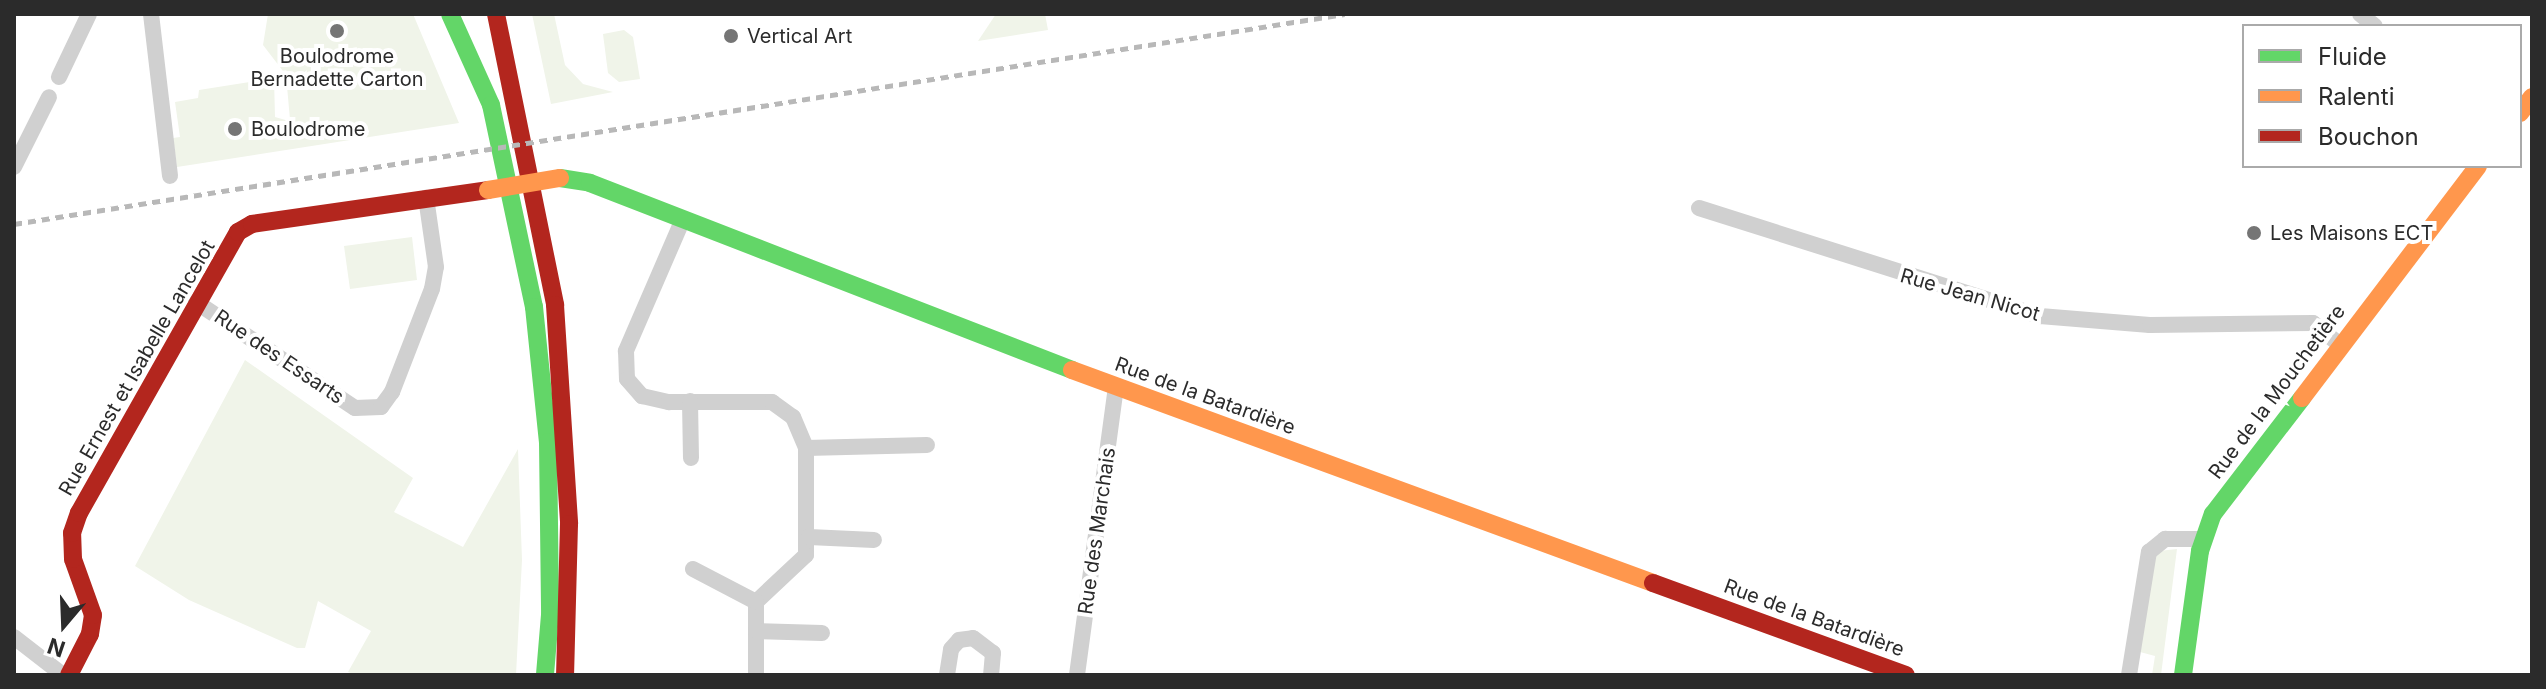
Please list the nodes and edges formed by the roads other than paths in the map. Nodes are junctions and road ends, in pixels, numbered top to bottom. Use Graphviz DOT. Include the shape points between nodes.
graph roads {
  1 [pos="89,14"];
  2 [pos="151,14"];
  3 [pos="450,14"];
  4 [pos="462,14"];
  5 [pos="484,14"];
  6 [pos="496,14"];
  7 [pos="59,77"];
  8 [pos="482,81"];
  9 [pos="508,87"];
  10 [pos="49,97"];
  11 [pos="14,167"];
  12 [pos="2476,168"];
  13 [pos="170,176"];
  14 [pos="488,190"];
  15 [pos="426,198"];
  16 [pos="1699,208"];
  17 [pos="683,219"];
  18 [pos="196,302"];
  19 [pos="2340,345"];
  20 [pos="1116,387"];
  21 [pos="690,401"];
  22 [pos="927,445"];
  23 [pos="806,448"];
  24 [pos="691,458"];
  25 [pos="809,537"];
  26 [pos="2202,539"];
  27 [pos="874,540"];
  28 [pos="693,569"];
  29 [pos="756,602"];
  30 [pos="756,631"];
  31 [pos="822,633"];
  32 [pos="14,637"];
  33 [pos="63,675"];
  34 [pos="69,675"];
  35 [pos="545,675"];
  36 [pos="565,675"];
  37 [pos="756,675"];
  38 [pos="947,675"];
  39 [pos="991,675"];
  40 [pos="1077,675"];
  41 [pos="1906,675"];
  42 [pos="2129,675"];
  43 [pos="2183,675"];
  1 -- 7 [label="street"];
  2 -- 13 [label="street"];
  3 -- 8 [label="street"];
  4 -- 8 [label="street"];
  5 -- 9 [label="street"];
  6 -- 9 [label="street"];
  8 -- 35 [label="street" via="516,204 542,384 550,523"];
  9 -- 36 [label="street" via="555,305 569,524"];
  10 -- 11 [label="street"];
  12 -- 19 [label="street, Rue de la Mouchetière"];
  14 -- 15 [label="street, Rue Ernest et Isabelle Lancelot"];
  14 -- 17 [label="street, Rue de la Batardière, bridge" via="560,178 590,183"];
  15 -- 18 [label="street, Rue Ernest et Isabelle Lancelot" via="252,224 238,232"];
  15 -- 18 [label="street, Rue des Essarts" via="436,267 432,289 392,392 381,407 355,408"];
  16 -- 19 [label="street, Rue Jean Nicot" via="2040,316 2150,325 2313,323"];
  17 -- 20 [label="street, Rue de la Batardière"];
  17 -- 21 [label="street" via="626,351 627,379 642,396"];
  18 -- 34 [label="street, Rue Ernest et Isabelle Lancelot" via="72,533 73,559 93,615 90,634"];
  19 -- 26 [label="street, Rue de la Mouchetière" via="2220,503"];
  20 -- 40 [label="street, Rue des Marchais"];
  20 -- 41 [label="street, Rue de la Batardière"];
  21 -- 23 [label="street" via="772,402 793,417"];
  21 -- 24 [label="street"];
  22 -- 23 [label="street"];
  23 -- 25 [label="street"];
  25 -- 27 [label="street"];
  25 -- 29 [label="street" via="806,555 794,571 765,588"];
  26 -- 42 [label="street" via="2165,539 2149,552"];
  26 -- 43 [label="street, Rue de la Mouchetière"];
  28 -- 29 [label="street"];
  29 -- 30 [label="street"];
  30 -- 31 [label="street"];
  30 -- 37 [label="street"];
  32 -- 33 [label="street"];
  38 -- 39 [label="street" via="951,649 959,640 973,638 993,653"];
}
